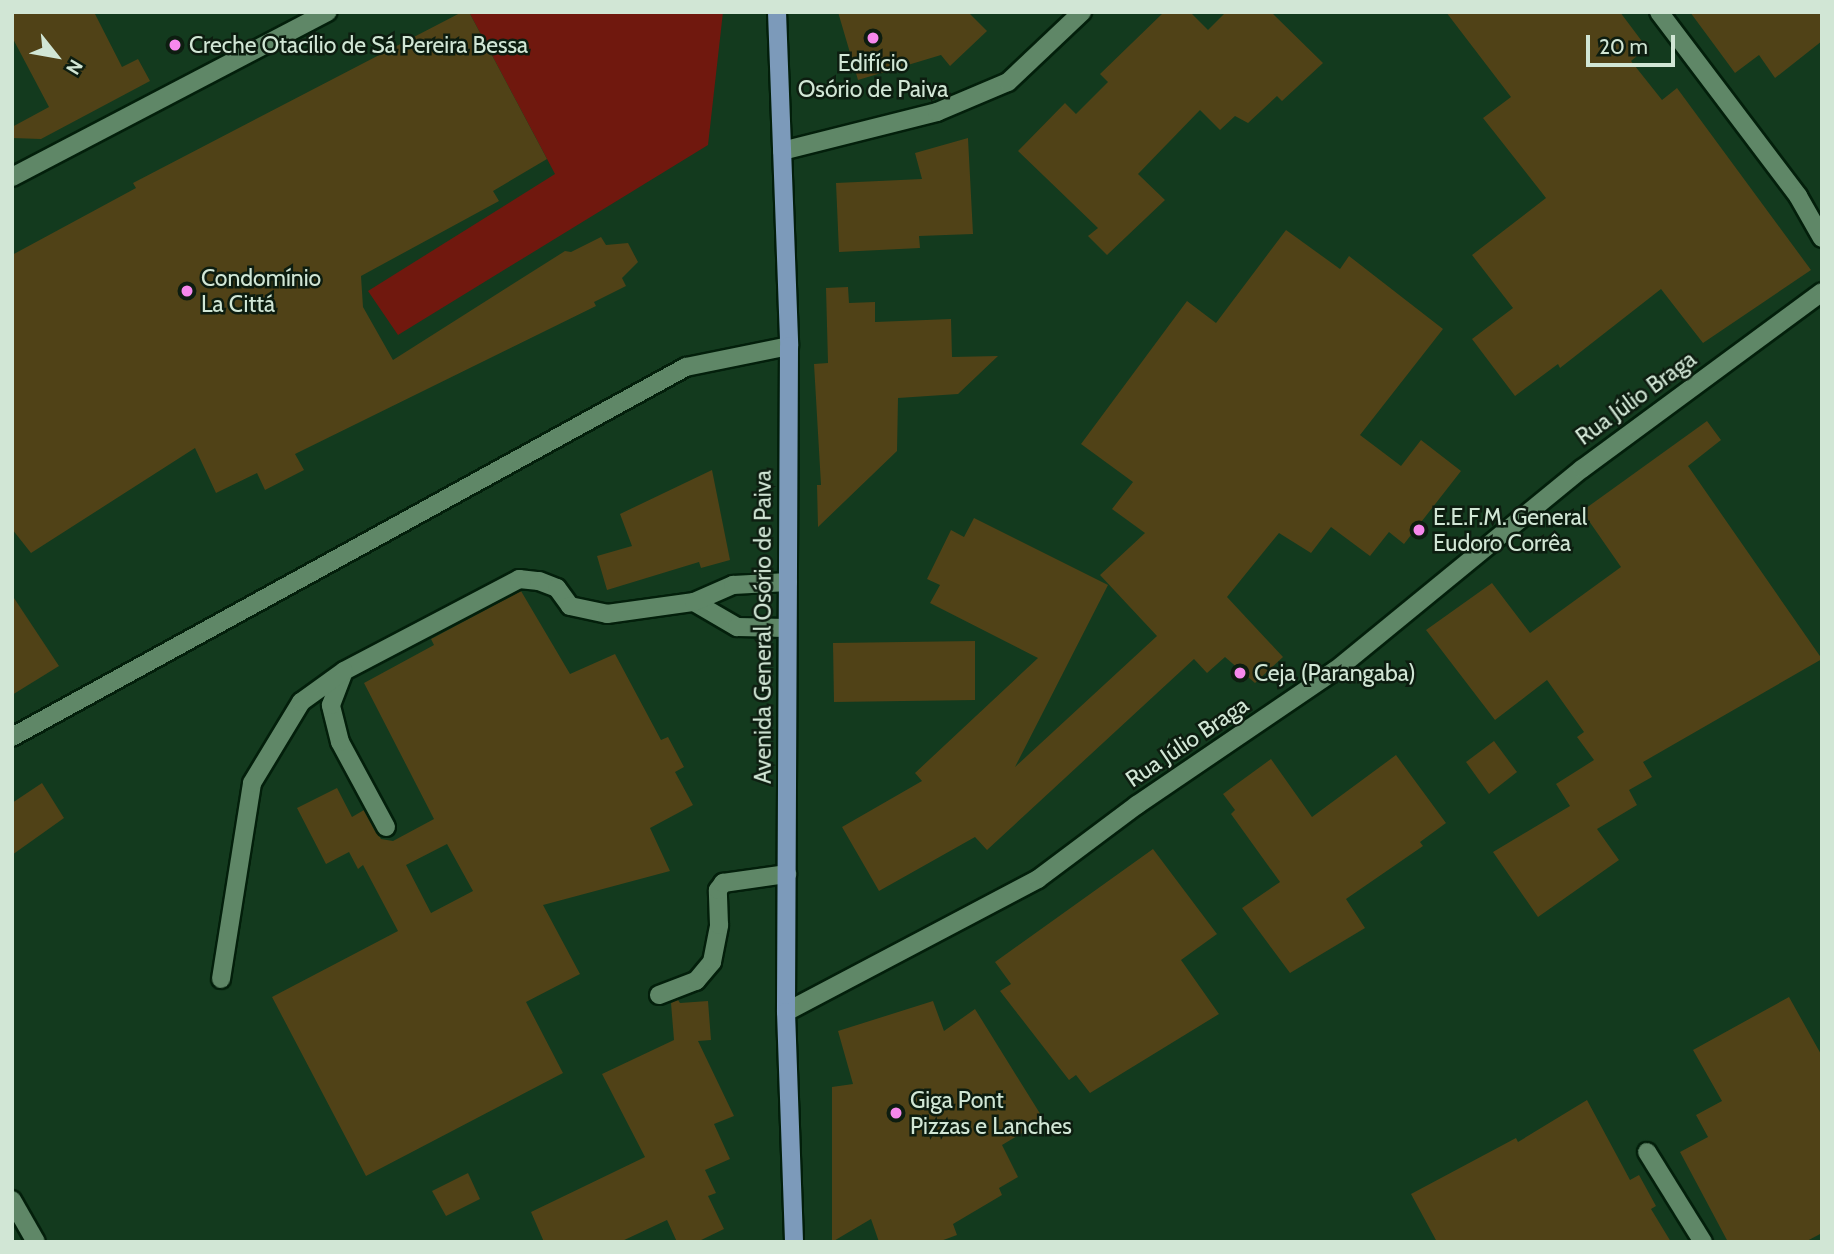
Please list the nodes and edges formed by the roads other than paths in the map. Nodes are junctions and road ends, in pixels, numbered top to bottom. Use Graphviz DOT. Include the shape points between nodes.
graph roads {
  1 [pos="328,12"];
  2 [pos="777,12"];
  3 [pos="1082,12"];
  4 [pos="1659,12"];
  5 [pos="782,151"];
  6 [pos="12,177"];
  7 [pos="1822,238"];
  8 [pos="1822,292"];
  9 [pos="789,346"];
  10 [pos="788,582"];
  11 [pos="694,602"];
  12 [pos="787,628"];
  13 [pos="344,671"];
  14 [pos="12,737"];
  15 [pos="386,827"];
  16 [pos="787,874"];
  17 [pos="221,979"];
  18 [pos="659,995"];
  19 [pos="786,1012"];
  20 [pos="1647,1152"];
  21 [pos="12,1199"];
  22 [pos="36,1242"];
  23 [pos="794,1242"];
  24 [pos="1703,1242"];
  1 -- 6 [label="street"];
  2 -- 5 [label="main road, Avenida General Osório de Paiva"];
  3 -- 5 [label="street" via="1008,82 937,113"];
  4 -- 7 [label="street" via="1798,196"];
  5 -- 9 [label="main road, Avenida General Osório de Paiva"];
  8 -- 19 [label="street, Rua Júlio Braga" via="1582,469 1336,670 1137,805 1038,879"];
  9 -- 10 [label="main road, Avenida General Osório de Paiva"];
  9 -- 14 [label="street" via="686,367"];
  10 -- 11 [label="street" via="733,585"];
  10 -- 12 [label="main road, Avenida General Osório de Paiva"];
  11 -- 12 [label="street" via="737,627"];
  11 -- 13 [label="street" via="590,613 570,606 557,588 519,579"];
  12 -- 16 [label="main road, Avenida General Osório de Paiva"];
  13 -- 15 [label="street" via="331,705 341,743"];
  13 -- 17 [label="street" via="301,702 270,746 252,783"];
  16 -- 18 [label="street" via="723,883 718,891 719,925 712,962 696,981"];
  16 -- 19 [label="main road, Avenida General Osório de Paiva"];
  19 -- 23 [label="main road, Avenida General Osório de Paiva"];
  20 -- 24 [label="street"];
  21 -- 22 [label="street"];
}
